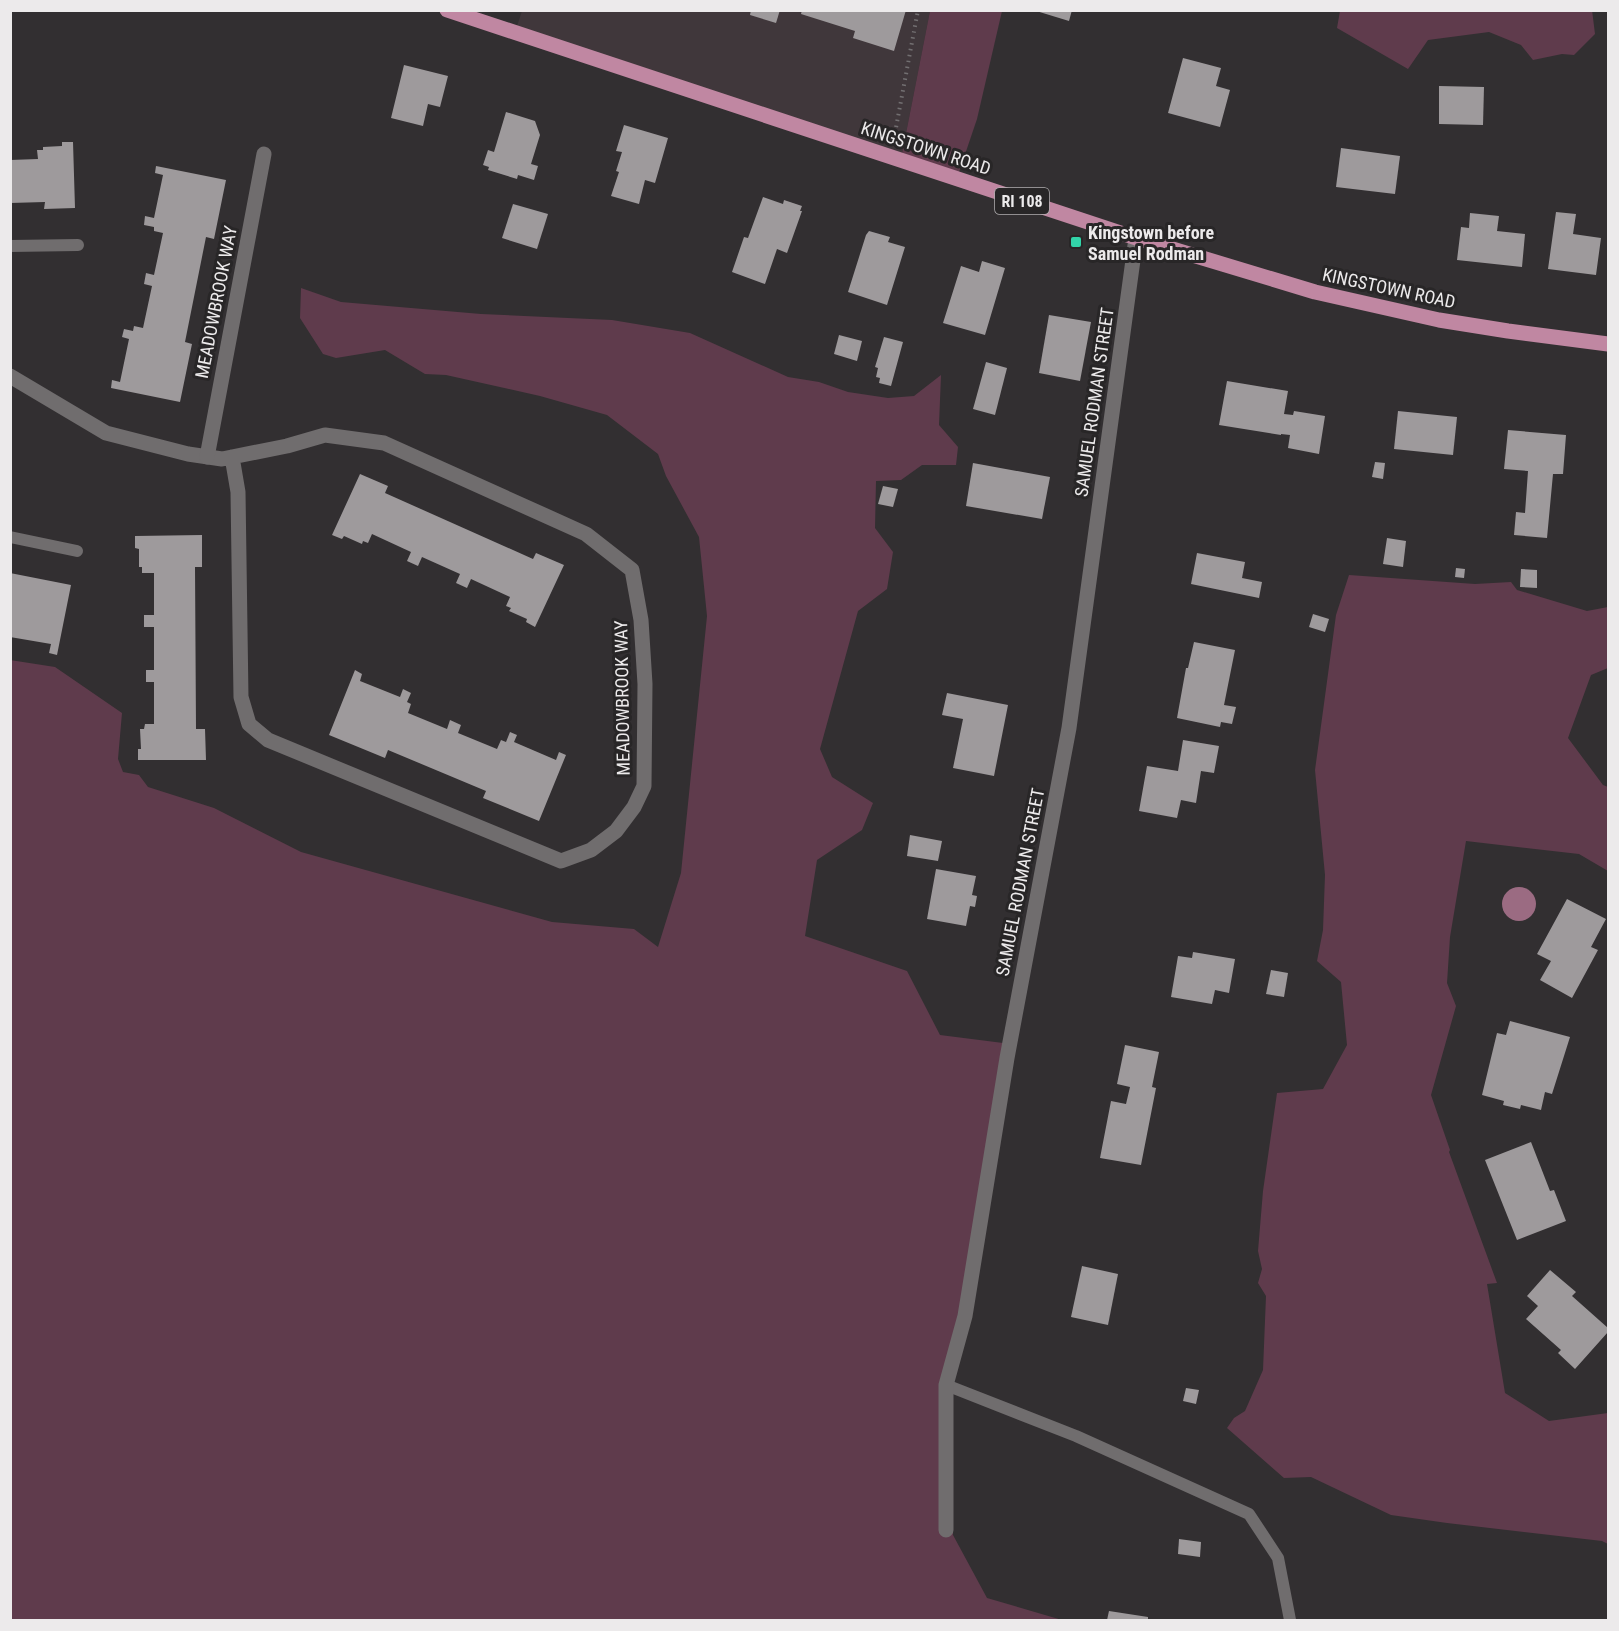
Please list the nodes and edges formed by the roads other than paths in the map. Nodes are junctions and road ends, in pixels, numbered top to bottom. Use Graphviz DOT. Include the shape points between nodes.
graph roads {
  1 [pos="447,10"];
  2 [pos="264,154"];
  3 [pos="1136,238"];
  4 [pos="78,245"];
  5 [pos="10,246"];
  6 [pos="1608,344"];
  7 [pos="10,376"];
  8 [pos="207,457"];
  9 [pos="232,457"];
  10 [pos="10,537"];
  11 [pos="77,551"];
  12 [pos="946,1385"];
  13 [pos="946,1530"];
  14 [pos="1290,1620"];
  1 -- 3 [label="main road, KINGSTOWN ROAD / RI 108"];
  2 -- 8 [label="street, MEADOWBROOK WAY"];
  3 -- 6 [label="main road, KINGSTOWN ROAD / RI 108" via="1315,292 1474,326"];
  3 -- 12 [label="street, SAMUEL RODMAN STREET" via="1069,728 1007,1058 965,1316"];
  4 -- 5 [label="lane"];
  7 -- 8 [label="street, MEADOWBROOK WAY" via="106,433"];
  8 -- 9 [label="street, MEADOWBROOK WAY"];
  9 -- 9 [label="street, MEADOWBROOK WAY" via="238,492 241,697 249,724 268,740 561,861 591,850 616,831 644,786 645,684 641,620 632,570 586,534 384,443 325,435"];
  10 -- 11 [label="lane"];
  12 -- 13 [label="street, SAMUEL RODMAN STREET"];
  12 -- 14 [label="lane" via="1076,1436 1249,1514 1278,1558"];
}
